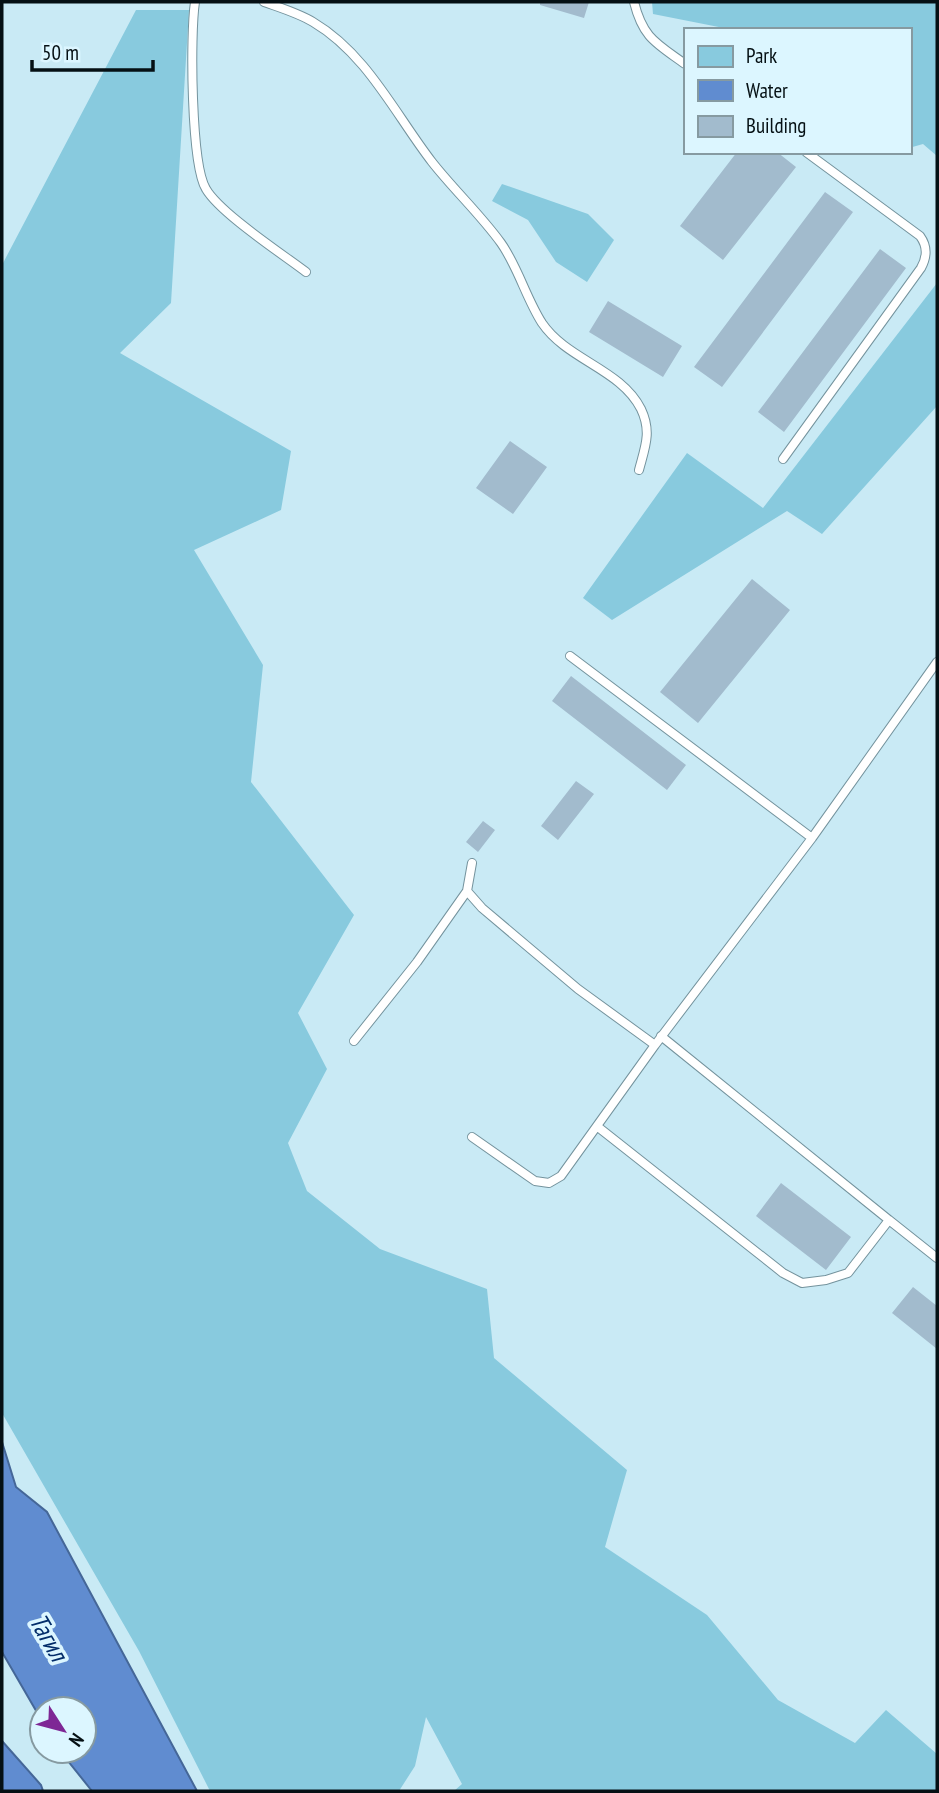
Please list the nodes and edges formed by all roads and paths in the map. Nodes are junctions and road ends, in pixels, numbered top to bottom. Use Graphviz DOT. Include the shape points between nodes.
graph roads {
  1 [pos="195,2"];
  2 [pos="264,2"];
  3 [pos="634,2"];
  4 [pos="684,63"];
  5 [pos="809,154"];
  6 [pos="306,272"];
  7 [pos="783,459"];
  8 [pos="639,470"];
  9 [pos="570,656"];
  10 [pos="937,662"];
  11 [pos="812,838"];
  12 [pos="472,863"];
  13 [pos="467,891"];
  14 [pos="661,1036"];
  15 [pos="354,1041"];
  16 [pos="655,1045"];
  17 [pos="598,1126"];
  18 [pos="472,1137"];
  19 [pos="889,1220"];
  20 [pos="937,1258"];
  1 -- 6 [label="lane" via="193,85 199,168 205,189"];
  2 -- 8 [label="lane" via="312,21 346,47 433,163 501,243 543,324 562,344 621,384 639,406 647,424"];
  3 -- 4 [label="lane" via="640,26 653,42"];
  5 -- 7 [label="lane" via="920,236 926,244 925,260"];
  9 -- 11 [label="lane"];
  10 -- 11 [label="lane"];
  11 -- 14 [label="lane"];
  12 -- 13 [label="lane"];
  13 -- 15 [label="lane"];
  13 -- 16 [label="lane" via="578,989"];
  14 -- 16 [label="lane"];
  14 -- 19 [label="lane"];
  16 -- 17 [label="lane"];
  17 -- 18 [label="lane" via="561,1176 549,1183 535,1181"];
  17 -- 19 [label="lane" via="783,1273 802,1283 848,1273"];
  19 -- 20 [label="lane"];
}
